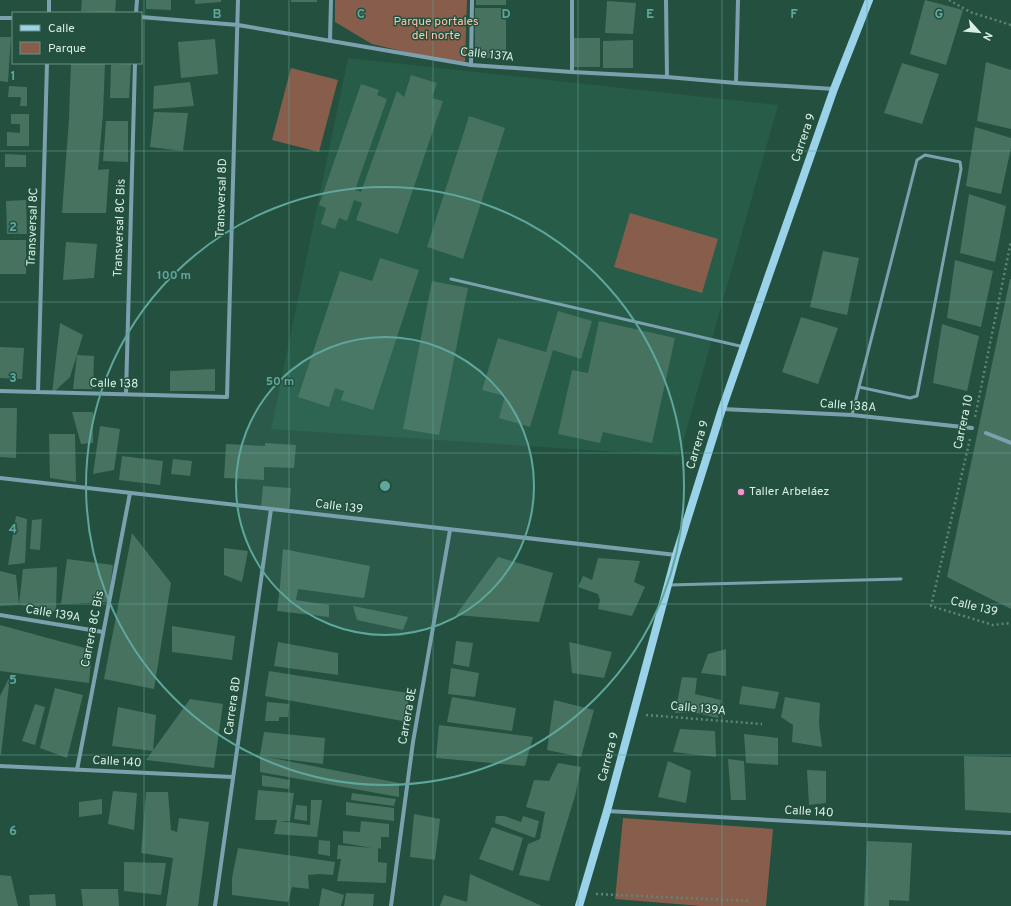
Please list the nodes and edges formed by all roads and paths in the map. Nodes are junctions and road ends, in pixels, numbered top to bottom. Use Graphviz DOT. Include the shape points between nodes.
graph roads {
  1 [pos="49,0"];
  2 [pos="137,0"];
  3 [pos="238,0"];
  4 [pos="331,0"];
  5 [pos="472,0"];
  6 [pos="572,0"];
  7 [pos="666,0"];
  8 [pos="738,0"];
  9 [pos="869,0"];
  10 [pos="948,0"];
  11 [pos="49,12"];
  12 [pos="136,12"];
  13 [pos="142,17"];
  14 [pos="0,18"];
  15 [pos="12,18"];
  16 [pos="1011,25"];
  17 [pos="238,26"];
  18 [pos="330,40"];
  19 [pos="48,64"];
  20 [pos="135,64"];
  21 [pos="471,65"];
  22 [pos="572,72"];
  23 [pos="667,77"];
  24 [pos="736,83"];
  25 [pos="834,89"];
  26 [pos="1011,241"];
  27 [pos="451,279"];
  28 [pos="744,347"];
  29 [pos="859,387"];
  30 [pos="0,391"];
  31 [pos="38,392"];
  32 [pos="126,394"];
  33 [pos="227,397"];
  34 [pos="722,409"];
  35 [pos="852,415"];
  36 [pos="972,428"];
  37 [pos="986,433"];
  38 [pos="1011,443"];
  39 [pos="0,478"];
  40 [pos="130,493"];
  41 [pos="271,509"];
  42 [pos="450,530"];
  43 [pos="676,555"];
  44 [pos="901,579"];
  45 [pos="668,585"];
  46 [pos="932,606"];
  47 [pos="0,615"];
  48 [pos="1011,623"];
  49 [pos="103,632"];
  50 [pos="633,714"];
  51 [pos="762,724"];
  52 [pos="0,766"];
  53 [pos="77,770"];
  54 [pos="233,777"];
  55 [pos="606,811"];
  56 [pos="1011,833"];
  57 [pos="583,894"];
  58 [pos="750,901"];
  59 [pos="215,906"];
  60 [pos="391,906"];
  61 [pos="579,906"];
  1 -- 11 [label="street"];
  2 -- 12 [label="street"];
  3 -- 17 [label="street, Transversal 8D"];
  4 -- 18 [label="street"];
  5 -- 21 [label="street"];
  6 -- 22 [label="street"];
  7 -- 23 [label="street"];
  8 -- 24 [label="street"];
  9 -- 25 [label="street, Carrera 9"];
  10 -- 16 [label="path" via="970,12"];
  13 -- 17 [label="street, Calle 137A"];
  14 -- 15 [label="street"];
  17 -- 18 [label="street, Calle 137A"];
  17 -- 33 [label="street, Transversal 8D"];
  18 -- 21 [label="street, Calle 137A"];
  19 -- 31 [label="street, Transversal 8C"];
  20 -- 32 [label="street, Transversal 8C Bis"];
  21 -- 22 [label="street, Calle 137A"];
  22 -- 23 [label="street, Calle 137A"];
  23 -- 24 [label="street, Calle 137A"];
  24 -- 25 [label="street, Calle 137A"];
  25 -- 28 [label="street, Carrera 9"];
  26 -- 36 [label="path, Carrera 10"];
  27 -- 28 [label="lane"];
  28 -- 34 [label="street, Carrera 9"];
  29 -- 29 [label="lane" via="917,160 925,155 960,162 961,168 916,396 910,398"];
  29 -- 35 [label="lane"];
  30 -- 31 [label="street, Calle 138"];
  31 -- 32 [label="street, Calle 138"];
  32 -- 33 [label="street, Calle 138"];
  34 -- 35 [label="street, Calle 138A"];
  34 -- 43 [label="street, Carrera 9"];
  35 -- 36 [label="street, Calle 138A"];
  36 -- 46 [label="path, Carrera 10"];
  37 -- 38 [label="street"];
  39 -- 40 [label="street, Calle 139"];
  40 -- 41 [label="street, Calle 139"];
  40 -- 49 [label="street, Carrera 8C Bis"];
  41 -- 42 [label="street, Calle 139"];
  41 -- 54 [label="street, Carrera 8D"];
  42 -- 43 [label="street, Calle 139"];
  42 -- 60 [label="street, Carrera 8E" via="413,742"];
  43 -- 45 [label="street, Carrera 9"];
  44 -- 45 [label="lane"];
  45 -- 50 [label="street, Carrera 9"];
  46 -- 48 [label="path, Calle 139" via="993,625"];
  47 -- 49 [label="street, Calle 139A"];
  49 -- 53 [label="street, Carrera 8C Bis"];
  50 -- 51 [label="path, Calle 139A"];
  50 -- 55 [label="street, Carrera 9"];
  52 -- 53 [label="street, Calle 140"];
  53 -- 54 [label="street, Calle 140"];
  54 -- 59 [label="street, Carrera 8D"];
  55 -- 56 [label="street, Calle 140"];
  55 -- 57 [label="street, Carrera 9"];
  57 -- 58 [label="path"];
  57 -- 61 [label="street, Carrera 9"];
}
